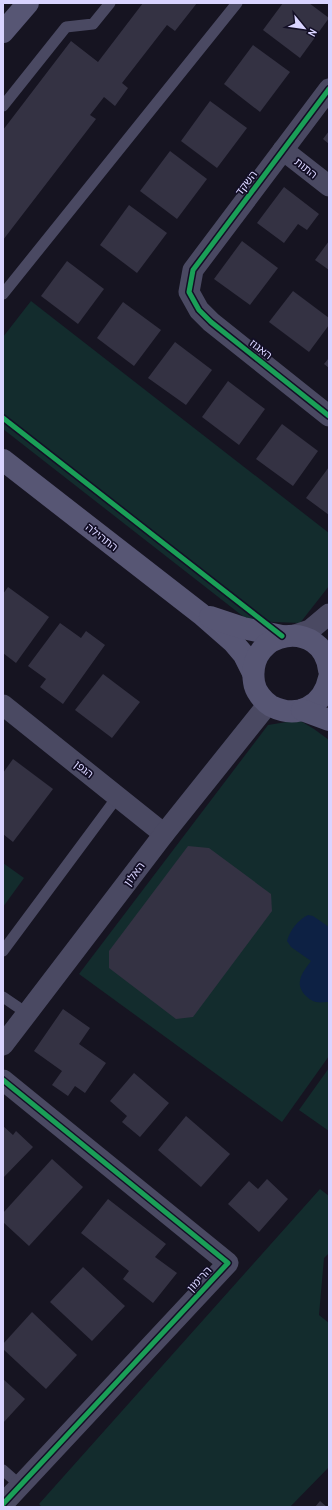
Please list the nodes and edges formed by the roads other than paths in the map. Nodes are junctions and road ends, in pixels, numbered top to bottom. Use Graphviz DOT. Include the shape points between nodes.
graph roads {
  1 [pos="28,3"];
  2 [pos="110,3"];
  3 [pos="237,3"];
  4 [pos="3,32"];
  5 [pos="329,89"];
  6 [pos="3,106"];
  7 [pos="283,150"];
  8 [pos="329,186"];
  9 [pos="189,292"];
  10 [pos="3,294"];
  11 [pos="329,416"];
  12 [pos="3,460"];
  13 [pos="201,614"];
  14 [pos="329,614"];
  15 [pos="329,624"];
  16 [pos="289,636"];
  17 [pos="328,666"];
  18 [pos="253,673"];
  19 [pos="268,704"];
  20 [pos="3,705"];
  21 [pos="302,710"];
  22 [pos="329,720"];
  23 [pos="118,796"];
  24 [pos="164,834"];
  25 [pos="3,950"];
  26 [pos="3,998"];
  27 [pos="28,1014"];
  28 [pos="3,1046"];
  29 [pos="3,1080"];
  30 [pos="3,1470"];
  31 [pos="20,1485"];
  32 [pos="3,1504"];
  1 -- 4 [label="street"];
  2 -- 6 [label="lane" via="93,24 66,26"];
  3 -- 10 [label="lane"];
  5 -- 7 [label="street, השקד"];
  7 -- 8 [label="street, התות"];
  7 -- 9 [label="street, השקד" via="193,270"];
  9 -- 11 [label="street, האגוז" via="199,310 211,322"];
  12 -- 13 [label="street, התהילה"];
  13 -- 16 [label="street, התהילה" via="243,628"];
  13 -- 18 [label="street, התהילה" via="244,655"];
  14 -- 16 [label="street" via="310,630"];
  15 -- 17 [label="street" via="324,642"];
  16 -- 17 [label="street" via="308,638 317,645"];
  16 -- 18 [label="street" via="270,641 260,650"];
  17 -- 21 [label="street" via="327,687 322,697"];
  18 -- 19 [label="street" via="254,685"];
  19 -- 21 [label="street" via="278,710"];
  19 -- 24 [label="street, האלון"];
  20 -- 23 [label="street, הגפן"];
  21 -- 22 [label="street"];
  23 -- 24 [label="street, הגפן"];
  23 -- 25 [label="lane"];
  24 -- 27 [label="street, האלון"];
  26 -- 27 [label="lane"];
  27 -- 28 [label="street, האלון"];
  29 -- 31 [label="street, הרימון" via="228,1263"];
  30 -- 31 [label="lane"];
  31 -- 32 [label="street, הרימון"];
}
